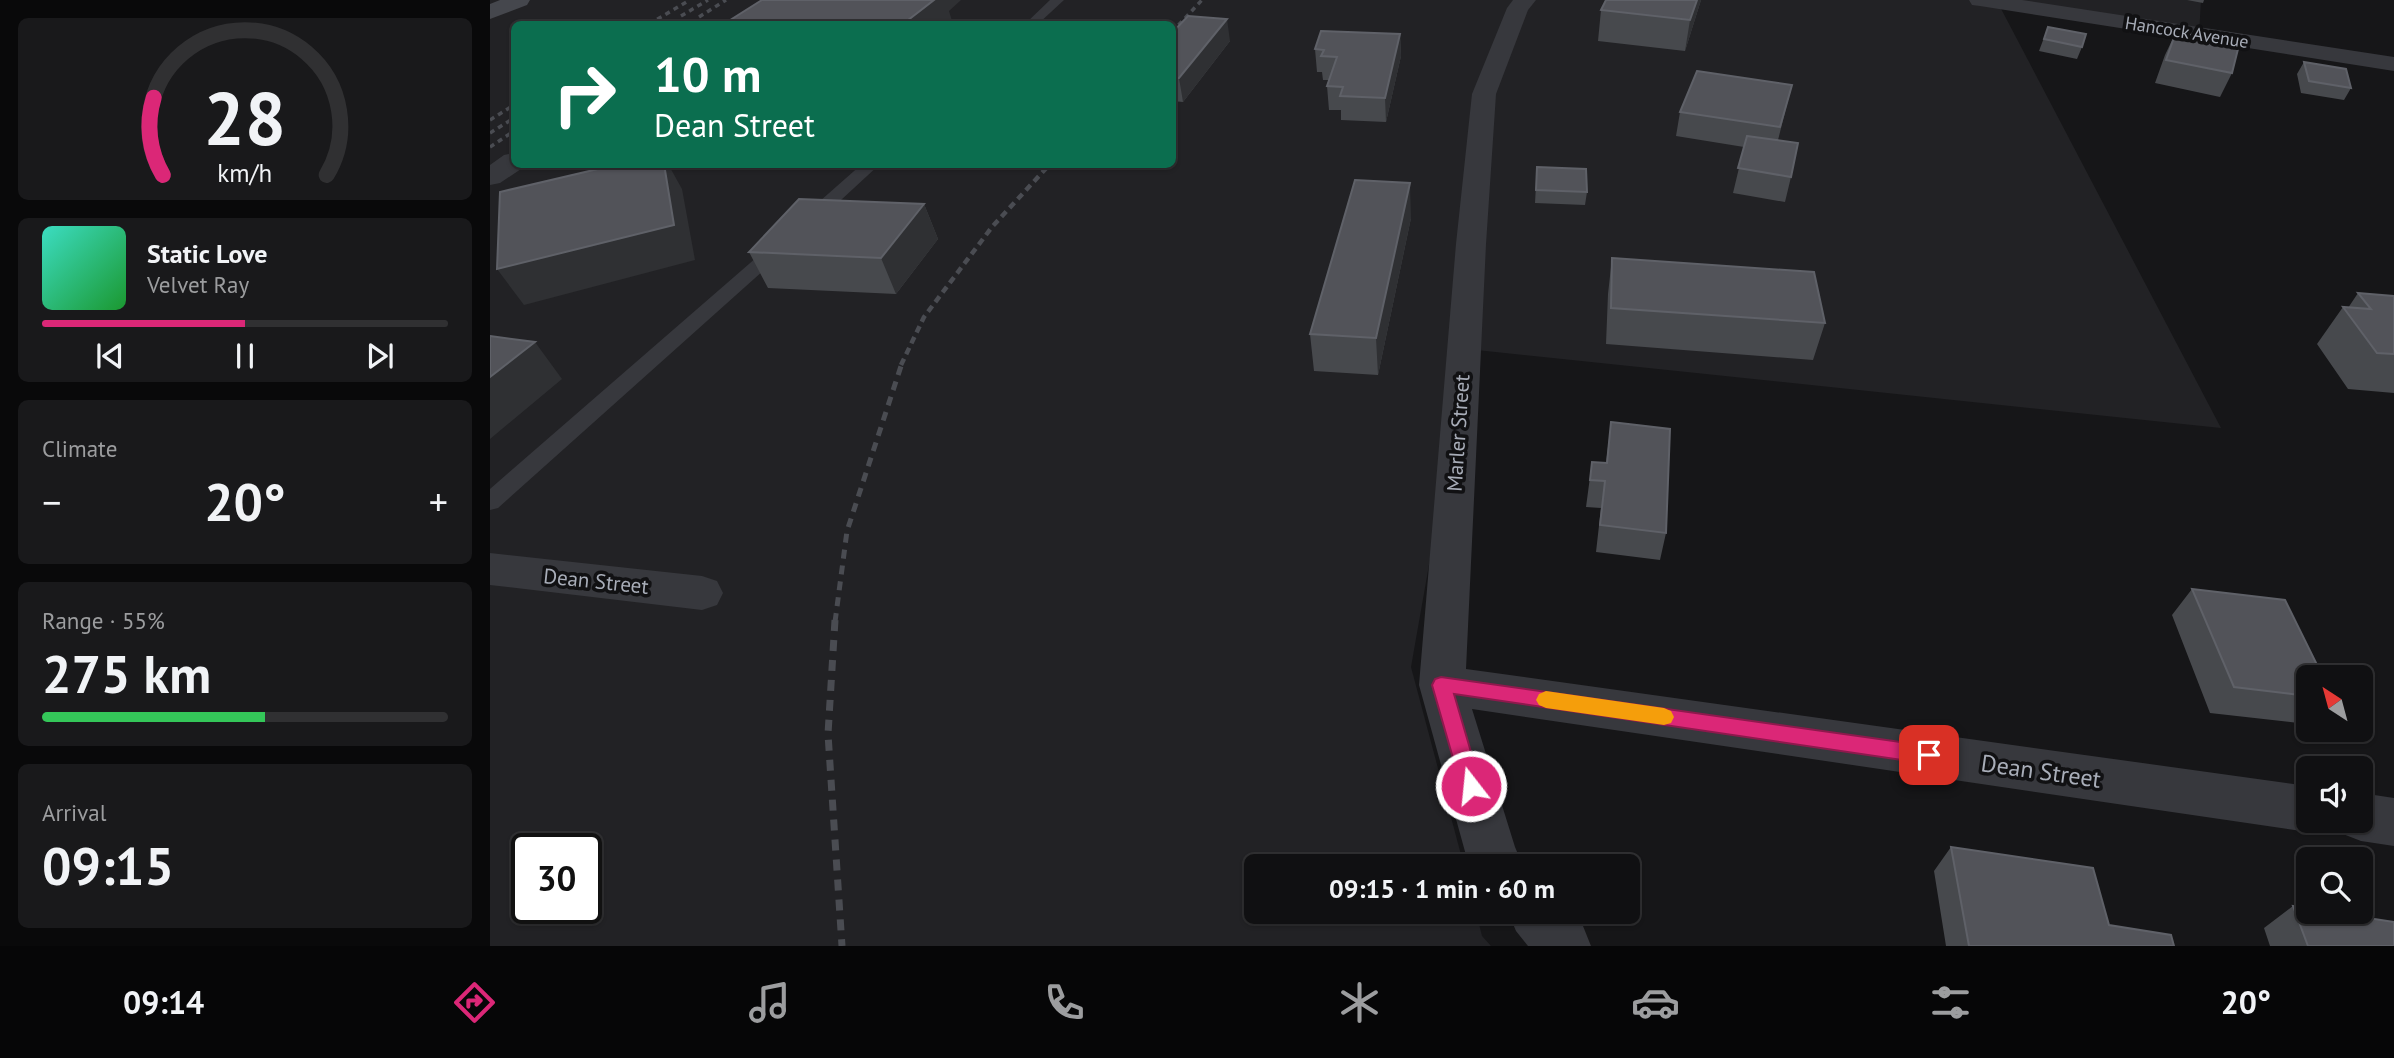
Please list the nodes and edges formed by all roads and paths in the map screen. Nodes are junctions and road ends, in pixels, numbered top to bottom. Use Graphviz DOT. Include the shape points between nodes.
graph roads {
  1 [pos="519,0"];
  2 [pos="1058,0"];
  3 [pos="1525,0"];
  4 [pos="1980,0"];
  5 [pos="490,12"];
  6 [pos="1034,21"];
  7 [pos="2394,64"];
  8 [pos="511,163"];
  9 [pos="867,168"];
  10 [pos="490,177"];
  11 [pos="490,502"];
  12 [pos="490,570"];
  13 [pos="702,593"];
  14 [pos="1441,685"];
  15 [pos="2296,807"];
  16 [pos="2373,819"];
  17 [pos="2394,822"];
  18 [pos="1491,854"];
  19 [pos="1545,924"];
  20 [pos="1563,946"];
  1 -- 5 [label="street"];
  2 -- 6 [label="lane"];
  3 -- 14 [label="street, Marler Street" via="1485,94"];
  4 -- 7 [label="street, Hancock Avenue"];
  8 -- 10 [label="street"];
  9 -- 11 [label="lane"];
  12 -- 13 [label="street, Dean Street"];
  14 -- 15 [label="street, Dean Street"];
  14 -- 18 [label="street, Marler Street"];
  16 -- 17 [label="street"];
  19 -- 20 [label="street"];
}
